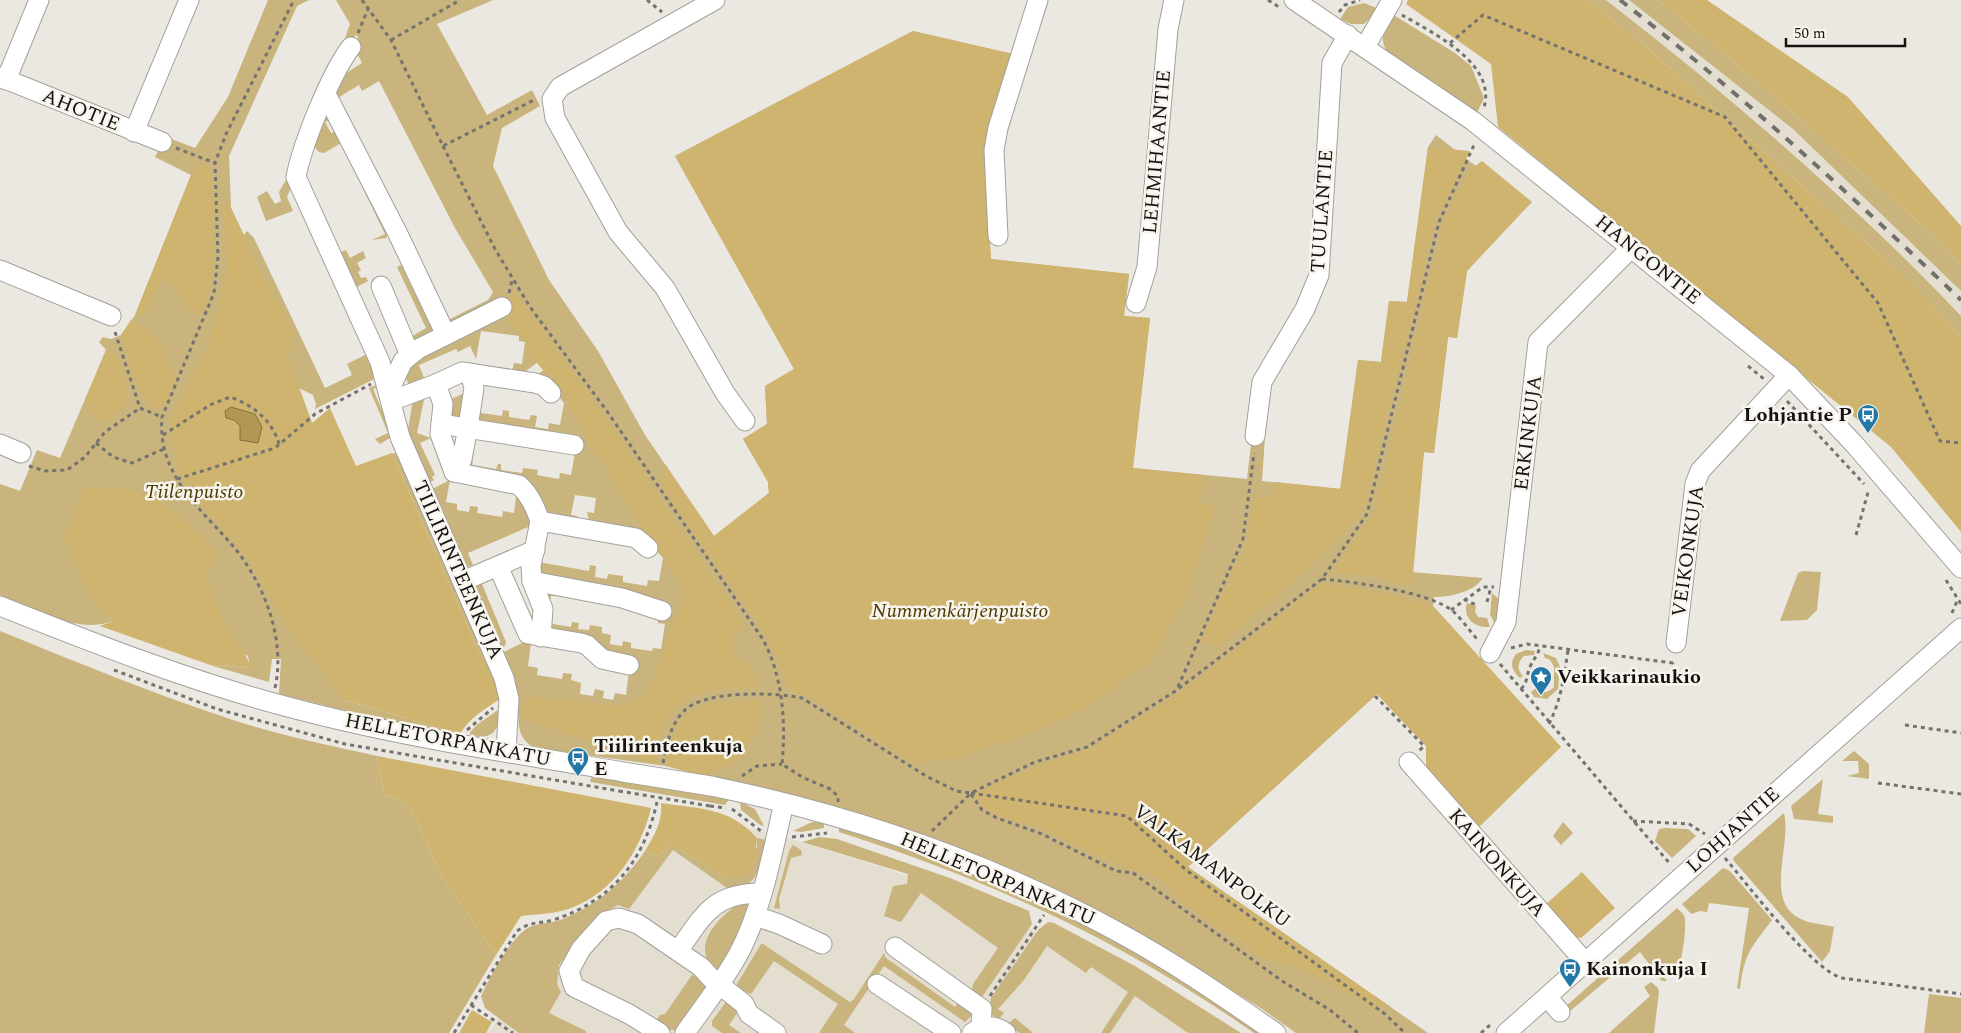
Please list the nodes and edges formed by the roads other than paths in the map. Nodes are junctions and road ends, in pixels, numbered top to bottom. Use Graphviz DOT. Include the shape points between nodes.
graph roads {
  1 [pos="39,0"];
  2 [pos="189,0"];
  3 [pos="715,0"];
  4 [pos="1038,0"];
  5 [pos="1174,0"];
  6 [pos="1289,5"];
  7 [pos="1395,6"];
  8 [pos="1348,35"];
  9 [pos="351,47"];
  10 [pos="1365,47"];
  11 [pos="3,78"];
  12 [pos="326,94"];
  13 [pos="134,132"];
  14 [pos="162,142"];
  15 [pos="998,236"];
  16 [pos="1632,247"];
  17 [pos="0,270"];
  18 [pos="381,286"];
  19 [pos="1136,303"];
  20 [pos="502,306"];
  21 [pos="111,316"];
  22 [pos="446,335"];
  23 [pos="410,356"];
  24 [pos="470,373"];
  25 [pos="1789,375"];
  26 [pos="436,384"];
  27 [pos="388,390"];
  28 [pos="552,393"];
  29 [pos="745,420"];
  30 [pos="441,424"];
  31 [pos="468,427"];
  32 [pos="1255,436"];
  33 [pos="0,444"];
  34 [pos="574,445"];
  35 [pos="21,452"];
  36 [pos="454,472"];
  37 [pos="540,521"];
  38 [pos="648,548"];
  39 [pos="535,550"];
  40 [pos="498,566"];
  41 [pos="1961,568"];
  42 [pos="463,580"];
  43 [pos="532,581"];
  44 [pos="0,606"];
  45 [pos="662,611"];
  46 [pos="1961,628"];
  47 [pos="541,638"];
  48 [pos="1676,643"];
  49 [pos="1490,653"];
  50 [pos="629,665"];
  51 [pos="506,752"];
  52 [pos="1409,762"];
  53 [pos="784,803"];
  54 [pos="762,893"];
  55 [pos="755,916"];
  56 [pos="822,944"];
  57 [pos="896,947"];
  58 [pos="678,951"];
  59 [pos="1585,962"];
  60 [pos="719,984"];
  61 [pos="877,984"];
  62 [pos="1547,997"];
  63 [pos="1560,1012"];
  64 [pos="979,1023"];
  65 [pos="693,1030"];
  66 [pos="660,1033"];
  67 [pos="776,1033"];
  68 [pos="951,1033"];
  69 [pos="1006,1033"];
  70 [pos="1276,1033"];
  71 [pos="1506,1033"];
  1 -- 11 [label="street"];
  2 -- 13 [label="street"];
  3 -- 29 [label="street" via="560,87 552,99 555,118 618,232 665,288 725,393"];
  4 -- 15 [label="street" via="994,150"];
  5 -- 19 [label="street, LEHMIHAANTIE" via="1168,29 1147,267"];
  6 -- 8 [label="street, HANGONTIE"];
  7 -- 10 [label="street"];
  8 -- 10 [label="street, HANGONTIE"];
  8 -- 32 [label="street, TUULANTIE" via="1332,63 1319,276 1305,309 1262,382"];
  9 -- 12 [label="street, TIILIRINTEENKUJA"];
  10 -- 16 [label="street, HANGONTIE" via="1475,123"];
  11 -- 13 [label="street, AHOTIE"];
  12 -- 22 [label="street"];
  12 -- 27 [label="street, TIILIRINTEENKUJA" via="299,159 296,177 380,362"];
  13 -- 14 [label="street, AHOTIE"];
  16 -- 25 [label="street, HANGONTIE"];
  16 -- 49 [label="street, ERKINKUJA" via="1538,342 1500,588 1506,622"];
  17 -- 21 [label="street"];
  18 -- 23 [label="street"];
  20 -- 22 [label="street"];
  22 -- 23 [label="street"];
  23 -- 27 [label="street" via="403,362"];
  24 -- 26 [label="street" via="462,372"];
  24 -- 28 [label="street" via="535,382"];
  24 -- 31 [label="street" via="474,388"];
  25 -- 41 [label="street, HANGONTIE"];
  25 -- 48 [label="street, VEIKONKUJA" via="1700,471 1695,484"];
  26 -- 27 [label="street"];
  26 -- 30 [label="street" via="442,404"];
  27 -- 42 [label="street, TIILIRINTEENKUJA" via="400,437"];
  30 -- 31 [label="street"];
  30 -- 36 [label="street" via="440,434"];
  31 -- 34 [label="street"];
  31 -- 36 [label="street" via="462,459"];
  33 -- 35 [label="street"];
  36 -- 37 [label="street" via="519,485 534,504"];
  37 -- 38 [label="street" via="636,538"];
  37 -- 39 [label="street"];
  39 -- 40 [label="street"];
  39 -- 43 [label="street"];
  40 -- 42 [label="street"];
  40 -- 47 [label="street" via="528,634"];
  42 -- 51 [label="street, TIILIRINTEENKUJA" via="504,678 509,699"];
  43 -- 45 [label="street" via="622,598"];
  43 -- 47 [label="street" via="543,609"];
  44 -- 51 [label="street, HELLETORPANKATU" via="188,677 272,702 359,725"];
  46 -- 59 [label="street, LOHJANTIE"];
  47 -- 50 [label="street" via="587,645 602,659"];
  51 -- 53 [label="street, HELLETORPANKATU, bridge" via="711,786"];
  52 -- 59 [label="street, KAINONKUJA"];
  53 -- 54 [label="street"];
  53 -- 70 [label="street, HELLETORPANKATU" via="921,844 1048,897 1117,931 1198,979"];
  54 -- 55 [label="street"];
  54 -- 58 [label="street" via="729,897 709,908"];
  55 -- 56 [label="street"];
  55 -- 60 [label="street" via="738,955"];
  57 -- 64 [label="street"];
  58 -- 60 [label="street"];
  58 -- 66 [label="street" via="638,924 619,918 606,922 581,949 569,971 574,987"];
  59 -- 62 [label="street, LOHJANTIE"];
  60 -- 65 [label="street"];
  60 -- 67 [label="street" via="744,1004 749,1014"];
  61 -- 68 [label="street"];
  62 -- 63 [label="street"];
  62 -- 71 [label="street, LOHJANTIE"];
  64 -- 69 [label="street" via="996,1026"];
}
